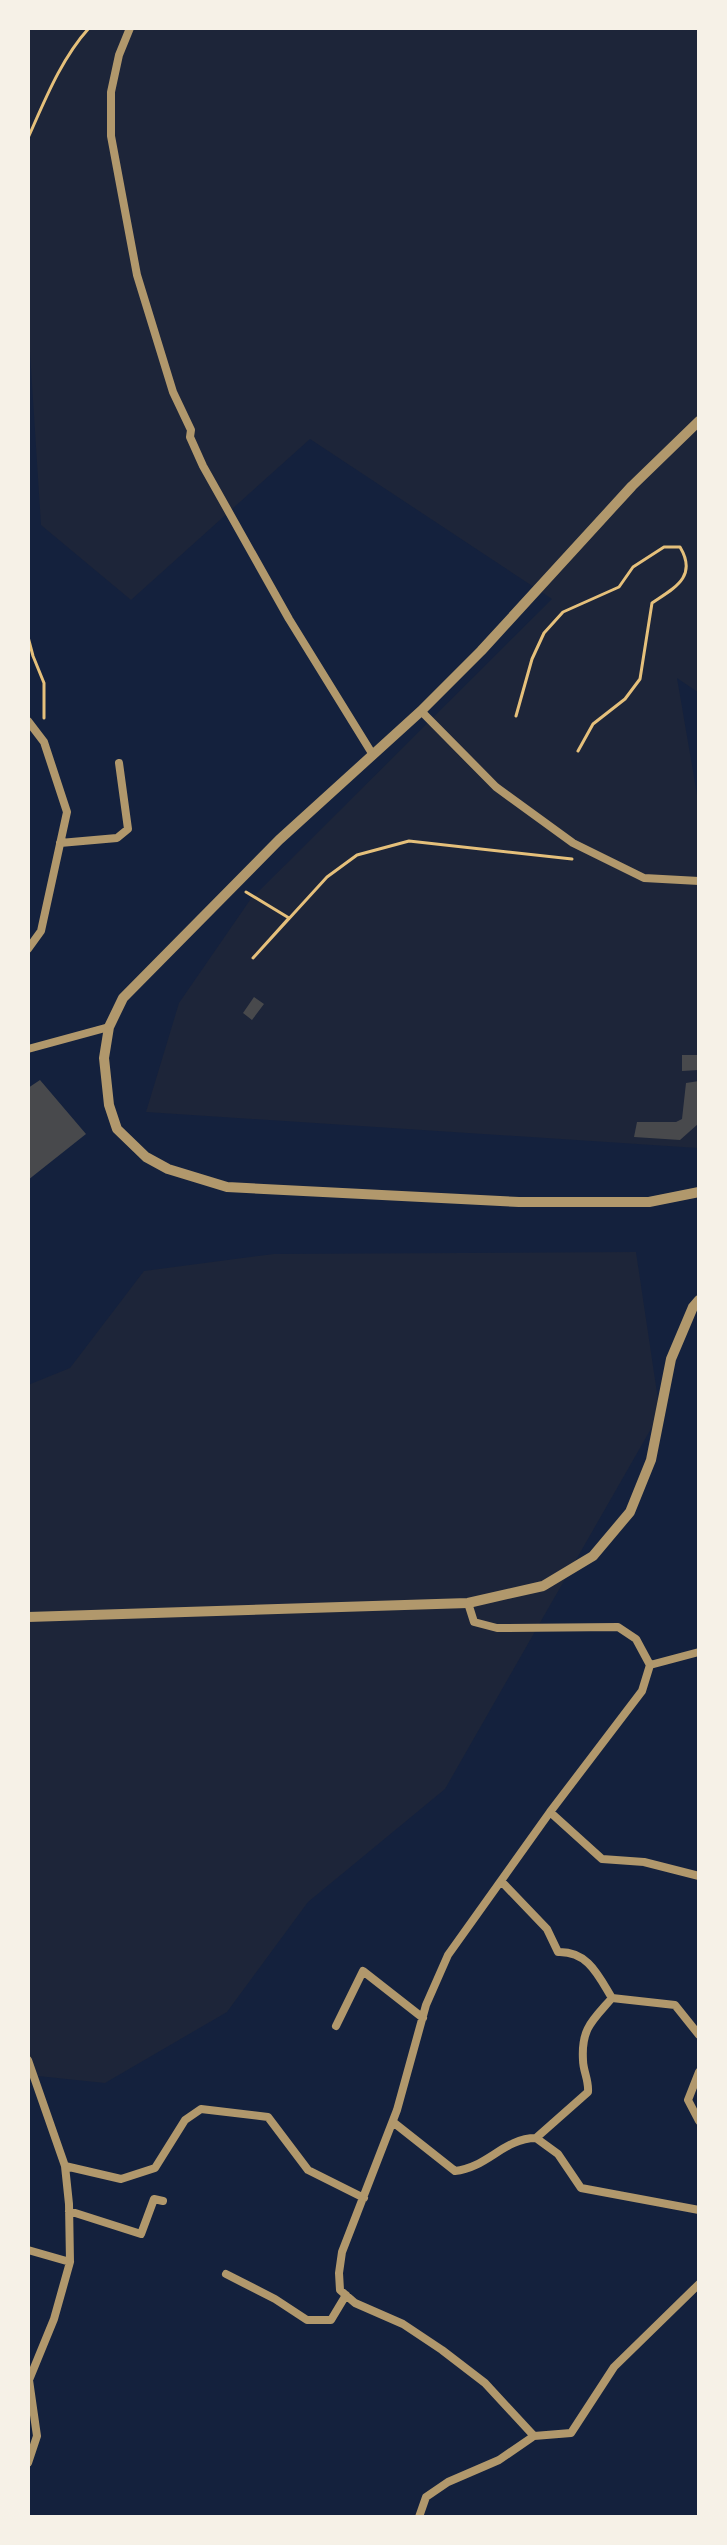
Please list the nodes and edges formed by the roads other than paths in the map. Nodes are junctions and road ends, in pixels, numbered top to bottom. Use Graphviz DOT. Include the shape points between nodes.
graph roads {
  1 [pos="130,28"];
  2 [pos="699,421"];
  3 [pos="421,711"];
  4 [pos="28,721"];
  5 [pos="373,755"];
  6 [pos="119,763"];
  7 [pos="60,843"];
  8 [pos="699,881"];
  9 [pos="28,949"];
  10 [pos="109,1027"];
  11 [pos="28,1049"];
  12 [pos="699,1192"];
  13 [pos="699,1300"];
  14 [pos="468,1603"];
  15 [pos="28,1617"];
  16 [pos="699,1652"];
  17 [pos="650,1665"];
  18 [pos="550,1812"];
  19 [pos="699,1876"];
  20 [pos="501,1881"];
  21 [pos="612,1998"];
  22 [pos="423,2018"];
  23 [pos="336,2026"];
  24 [pos="699,2035"];
  25 [pos="28,2060"];
  26 [pos="699,2072"];
  27 [pos="699,2121"];
  28 [pos="393,2122"];
  29 [pos="536,2138"];
  30 [pos="65,2166"];
  31 [pos="364,2198"];
  32 [pos="163,2201"];
  33 [pos="699,2210"];
  34 [pos="69,2211"];
  35 [pos="28,2250"];
  36 [pos="70,2262"];
  37 [pos="699,2271"];
  38 [pos="226,2274"];
  39 [pos="697,2286"];
  40 [pos="346,2295"];
  41 [pos="534,2436"];
  42 [pos="28,2463"];
  43 [pos="419,2517"];
  1 -- 5 [label="street" via="111,92 111,136 137,275 173,392 203,466"];
  2 -- 3 [label="street"];
  3 -- 5 [label="street"];
  3 -- 8 [label="street" via="496,787 573,843 644,878"];
  4 -- 7 [label="street" via="44,742 67,812"];
  5 -- 10 [label="street" via="279,840 123,998"];
  6 -- 7 [label="street" via="128,829 117,838"];
  7 -- 9 [label="street" via="41,931"];
  10 -- 11 [label="street"];
  10 -- 12 [label="street" via="104,1058 117,1129 146,1157 168,1169 227,1187 519,1202 649,1202"];
  13 -- 14 [label="street" via="671,1359 651,1460 630,1512 593,1556 543,1586"];
  14 -- 15 [label="street"];
  14 -- 17 [label="street" via="474,1622 497,1628 618,1627 636,1639"];
  16 -- 17 [label="street"];
  17 -- 18 [label="street" via="642,1691"];
  18 -- 19 [label="street" via="602,1859 644,1862"];
  18 -- 20 [label="street"];
  20 -- 21 [label="street" via="547,1929 558,1952 573,1952 592,1966"];
  20 -- 22 [label="street" via="448,1955"];
  21 -- 24 [label="street" via="675,2005"];
  21 -- 29 [label="street" via="586,2028 583,2063 588,2092"];
  22 -- 23 [label="street" via="363,1971"];
  22 -- 28 [label="street"];
  25 -- 30 [label="street"];
  26 -- 27 [label="street" via="688,2100"];
  28 -- 29 [label="street" via="455,2171 472,2169 520,2138"];
  28 -- 31 [label="street"];
  29 -- 33 [label="street" via="558,2154 581,2188"];
  30 -- 31 [label="street" via="121,2179 155,2168 185,2120 201,2109 268,2117 308,2170"];
  30 -- 34 [label="street"];
  31 -- 40 [label="street" via="342,2252 340,2290"];
  32 -- 34 [label="street" via="154,2199 141,2234"];
  34 -- 36 [label="street"];
  35 -- 36 [label="street"];
  36 -- 42 [label="street" via="29,2380 37,2436"];
  37 -- 39 [label="street"];
  38 -- 40 [label="street" via="307,2320 331,2320"];
  39 -- 41 [label="street" via="614,2367 571,2433"];
  40 -- 41 [label="street" via="442,2350 485,2383"];
  41 -- 43 [label="street" via="426,2497"];
}
